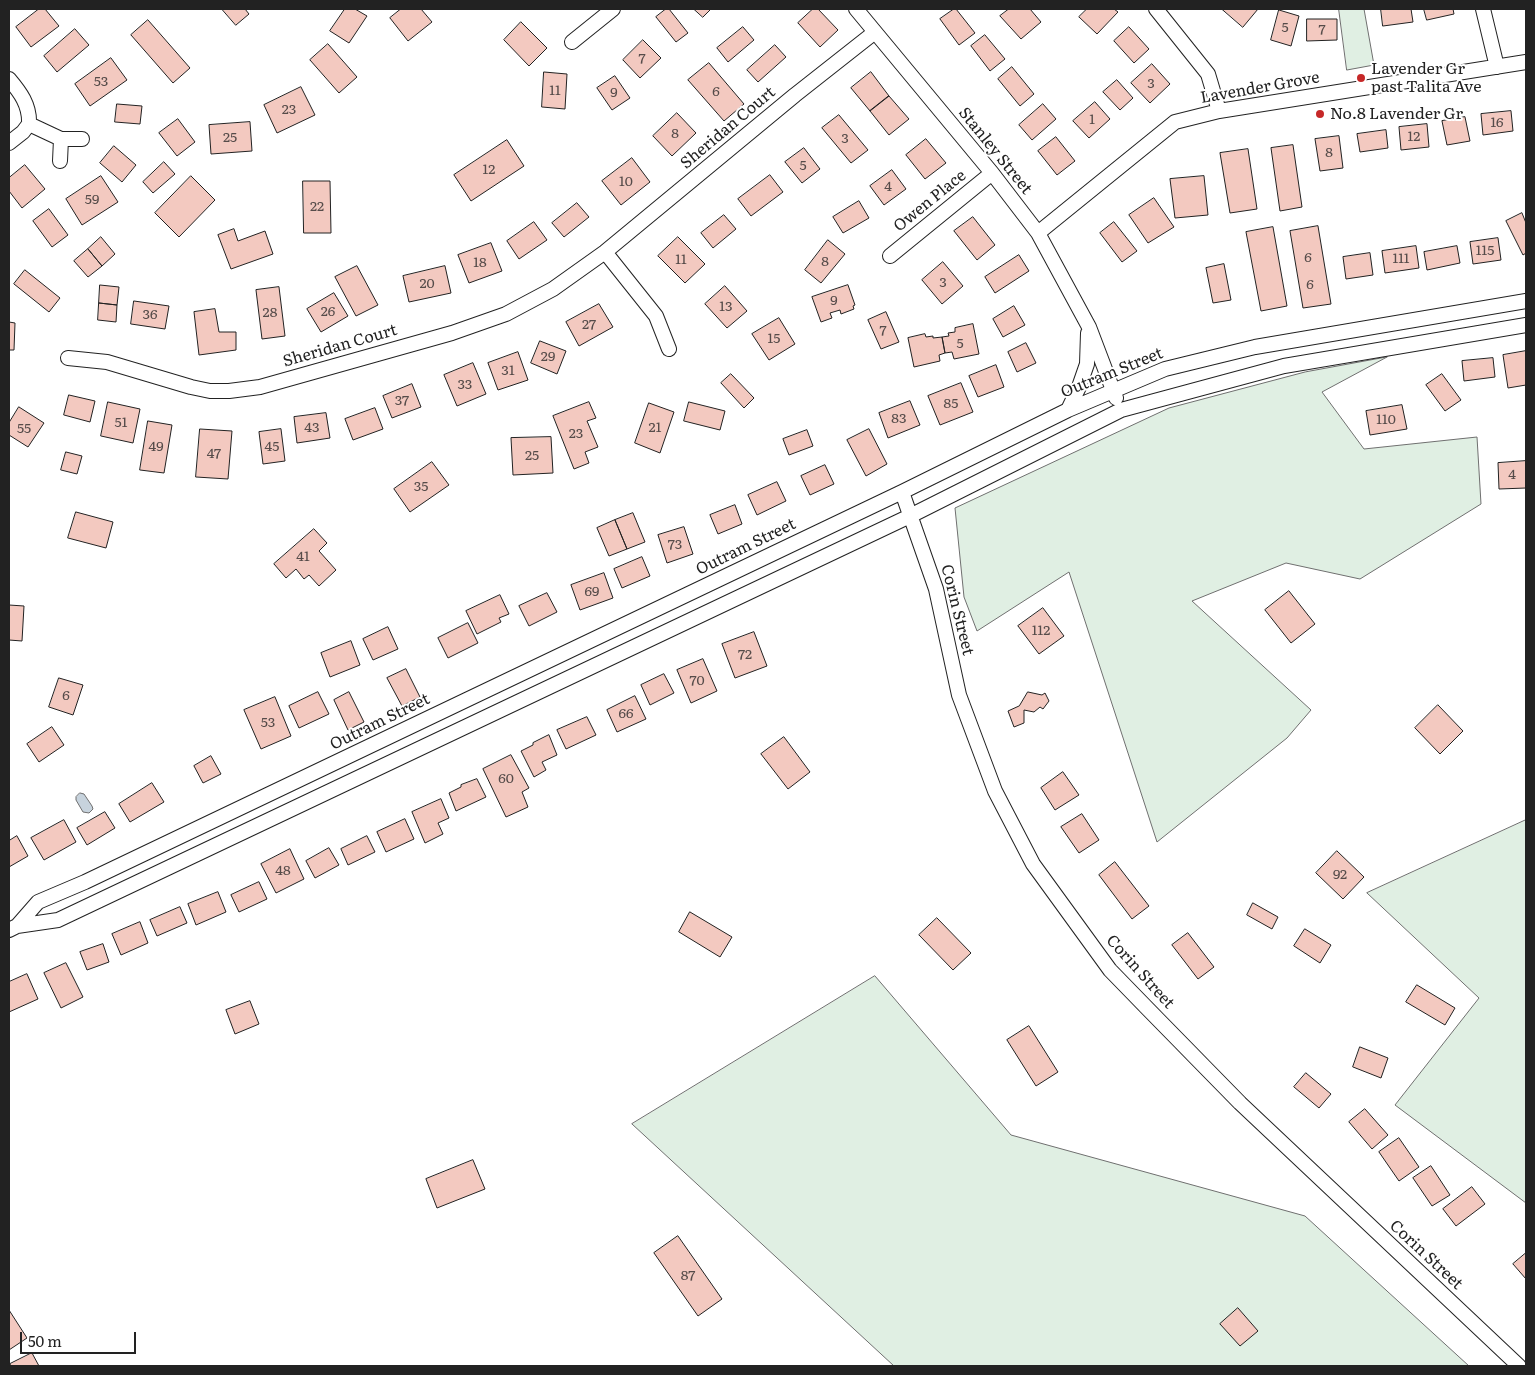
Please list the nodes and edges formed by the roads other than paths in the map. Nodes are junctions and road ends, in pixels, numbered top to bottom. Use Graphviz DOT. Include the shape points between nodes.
graph roads {
  1 [pos="613,9"];
  2 [pos="856,9"];
  3 [pos="1156,9"];
  4 [pos="1482,9"];
  5 [pos="875,32"];
  6 [pos="572,42"];
  7 [pos="1526,62"];
  8 [pos="1497,67"];
  9 [pos="9,79"];
  10 [pos="1219,111"];
  11 [pos="29,124"];
  12 [pos="62,139"];
  13 [pos="82,139"];
  14 [pos="9,143"];
  15 [pos="60,161"];
  16 [pos="992,173"];
  17 [pos="1038,233"];
  18 [pos="605,252"];
  19 [pos="890,256"];
  20 [pos="1526,301"];
  21 [pos="1526,325"];
  22 [pos="1089,327"];
  23 [pos="669,349"];
  24 [pos="68,358"];
  25 [pos="1113,391"];
  26 [pos="1068,410"];
  27 [pos="1121,410"];
  28 [pos="902,492"];
  29 [pos="910,516"];
  30 [pos="13,928"];
  31 [pos="1518,1366"];
  1 -- 6 [label="street"];
  2 -- 5 [label="street, Stanley Street"];
  3 -- 10 [label="street" via="1208,74"];
  4 -- 8 [label="street"];
  5 -- 16 [label="street, Stanley Street"];
  5 -- 18 [label="street, Sheridan Court"];
  7 -- 8 [label="street, Lavender Grove"];
  8 -- 10 [label="street, Lavender Grove"];
  9 -- 11 [label="street" via="26,102"];
  10 -- 17 [label="street, Lavender Grove" via="1175,122"];
  11 -- 12 [label="street"];
  11 -- 14 [label="street"];
  12 -- 13 [label="street"];
  12 -- 15 [label="street"];
  16 -- 17 [label="street, Stanley Street"];
  16 -- 19 [label="street, Owen Place"];
  17 -- 22 [label="street, Stanley Street"];
  18 -- 23 [label="street" via="656,316"];
  18 -- 24 [label="street, Sheridan Court" via="553,289 506,314 452,333 260,387 210,391 107,362"];
  20 -- 25 [label="street, Outram Street" via="1255,347 1164,369"];
  21 -- 27 [label="street, Outram Street" via="1284,366"];
  22 -- 25 [label="street, Stanley Street"];
  22 -- 26 [label="street" via="1087,364"];
  25 -- 26 [label="street, Outram Street"];
  25 -- 27 [label="street, Stanley Street"];
  26 -- 28 [label="street, Outram Street"];
  27 -- 29 [label="street, Outram Street"];
  28 -- 29 [label="street, Corin Street"];
  28 -- 30 [label="street, Outram Street" via="86,882 38,902"];
  29 -- 30 [label="street, Outram Street" via="58,920"];
  29 -- 31 [label="street, Corin Street" via="936,589 959,695 995,791 1033,864 1110,970 1240,1103"];
}
